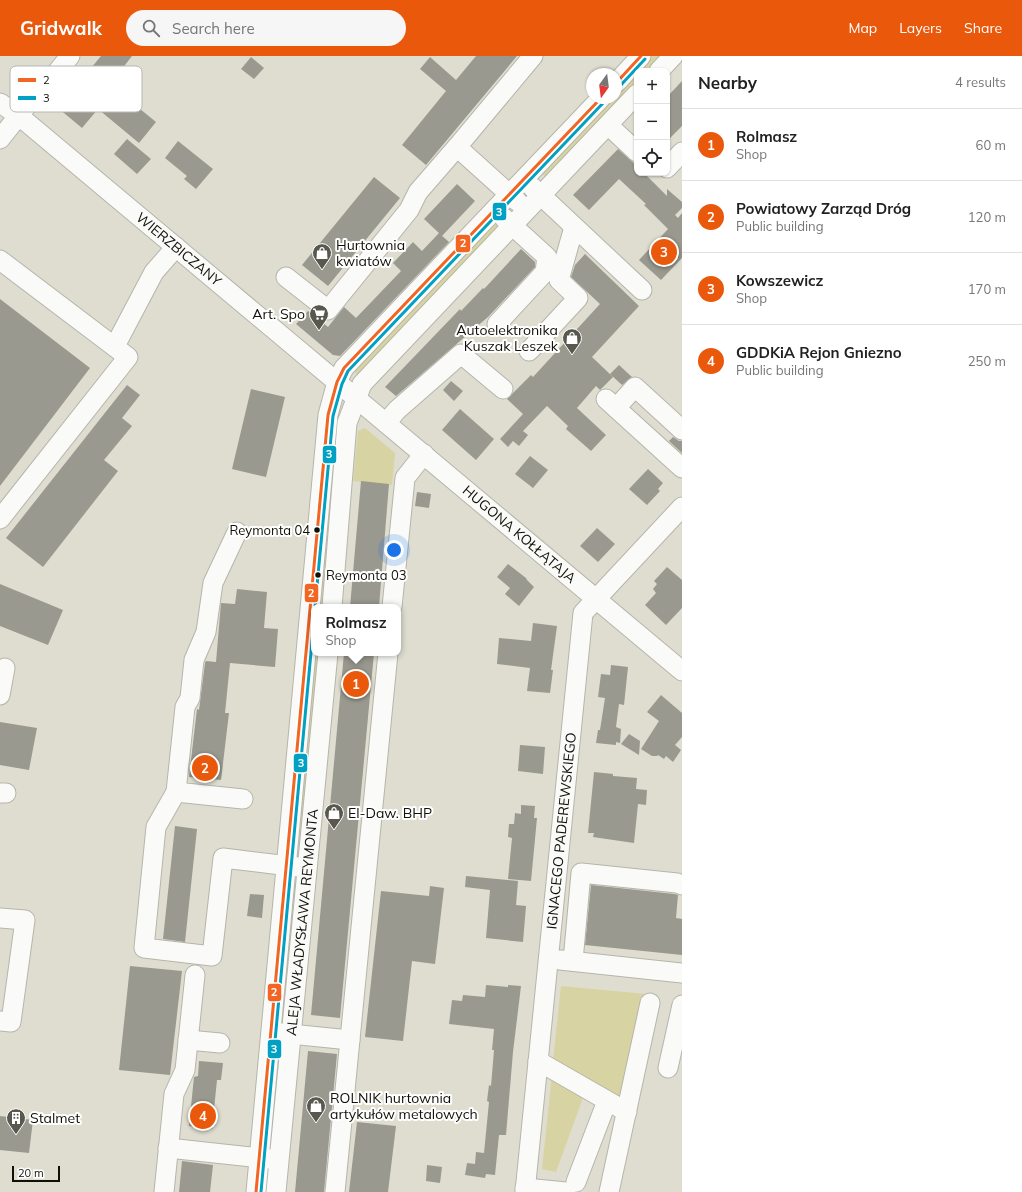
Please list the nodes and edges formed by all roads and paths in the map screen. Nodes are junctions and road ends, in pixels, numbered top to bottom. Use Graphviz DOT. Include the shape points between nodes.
graph roads {
  1 [pos="70,56"];
  2 [pos="533,56"];
  3 [pos="641,56"];
  4 [pos="673,56"];
  5 [pos="62,66"];
  6 [pos="662,68"];
  7 [pos="622,77"];
  8 [pos="634,97"];
  9 [pos="0,103"];
  10 [pos="595,104"];
  11 [pos="10,110"];
  12 [pos="14,112"];
  13 [pos="21,112"];
  14 [pos="18,115"];
  15 [pos="608,125"];
  16 [pos="0,139"];
  17 [pos="457,147"];
  18 [pos="634,149"];
  19 [pos="682,152"];
  20 [pos="670,165"];
  21 [pos="524,180"];
  22 [pos="510,194"];
  23 [pos="541,196"];
  24 [pos="495,209"];
  25 [pos="528,210"];
  26 [pos="512,225"];
  27 [pos="574,227"];
  28 [pos="176,247"];
  29 [pos="0,260"];
  30 [pos="286,277"];
  31 [pos="642,290"];
  32 [pos="497,324"];
  33 [pos="115,346"];
  34 [pos="529,351"];
  35 [pos="337,382"];
  36 [pos="503,389"];
  37 [pos="356,398"];
  38 [pos="386,423"];
  39 [pos="682,430"];
  40 [pos="424,454"];
  41 [pos="682,468"];
  42 [pos="682,507"];
  43 [pos="0,519"];
  44 [pos="237,532"];
  45 [pos="598,599"];
  46 [pos="313,604"];
  47 [pos="332,604"];
  48 [pos="392,604"];
  49 [pos="311,625"];
  50 [pos="328,656"];
  51 [pos="388,656"];
  52 [pos="5,668"];
  53 [pos="682,671"];
  54 [pos="0,695"];
  55 [pos="176,792"];
  56 [pos="243,799"];
  57 [pos="286,866"];
  58 [pos="307,868"];
  59 [pos="682,885"];
  60 [pos="0,918"];
  61 [pos="548,958"];
  62 [pos="573,961"];
  63 [pos="682,973"];
  64 [pos="195,975"];
  65 [pos="650,1003"];
  66 [pos="682,1005"];
  67 [pos="0,1021"];
  68 [pos="270,1032"];
  69 [pos="292,1034"];
  70 [pos="188,1040"];
  71 [pos="350,1040"];
  72 [pos="220,1043"];
  73 [pos="538,1061"];
  74 [pos="668,1068"];
  75 [pos="607,1101"];
  76 [pos="626,1112"];
  77 [pos="168,1148"];
  78 [pos="259,1158"];
  79 [pos="279,1160"];
  80 [pos="571,1187"];
  81 [pos="525,1190"];
  82 [pos="164,1192"];
  83 [pos="256,1192"];
  84 [pos="276,1192"];
  85 [pos="335,1192"];
  86 [pos="609,1192"];
  1 -- 5 [label="street"];
  2 -- 17 [label="street"];
  3 -- 7 [label="street"];
  4 -- 6 [label="street"];
  8 -- 15 [label="street"];
  9 -- 11 [label="street, WIERZBICZANY"];
  10 -- 21 [label="street, ALEJA WŁADYSŁAWA REYMONTA"];
  12 -- 14 [label="street, WIERZBICZANY"];
  13 -- 14 [label="street"];
  14 -- 16 [label="street"];
  14 -- 28 [label="street, WIERZBICZANY"];
  15 -- 18 [label="street"];
  15 -- 23 [label="street"];
  17 -- 22 [label="street"];
  17 -- 30 [label="street" via="418,192 409,210 328,310"];
  19 -- 20 [label="street"];
  21 -- 22 [label="street, ALEJA WŁADYSŁAWA REYMONTA"];
  21 -- 23 [label="street"];
  22 -- 24 [label="street, ALEJA WŁADYSŁAWA REYMONTA"];
  22 -- 25 [label="street"];
  23 -- 25 [label="street"];
  23 -- 27 [label="street"];
  24 -- 26 [label="street"];
  24 -- 35 [label="street, ALEJA WŁADYSŁAWA REYMONTA" via="344,368"];
  25 -- 26 [label="street"];
  26 -- 32 [label="street" via="547,257 545,272"];
  26 -- 37 [label="street" via="362,384"];
  27 -- 31 [label="street"];
  27 -- 34 [label="street" via="559,280 578,298"];
  28 -- 33 [label="street" via="154,272"];
  28 -- 35 [label="street, WIERZBICZANY"];
  29 -- 33 [label="street"];
  33 -- 43 [label="street" via="128,357"];
  35 -- 37 [label="street, WIERZBICZANY"];
  35 -- 46 [label="street, ALEJA WŁADYSŁAWA REYMONTA" via="328,415"];
  36 -- 38 [label="street" via="461,354 397,410"];
  37 -- 38 [label="street, HUGONA KOŁŁĄTAJA"];
  37 -- 47 [label="street" via="347,423"];
  38 -- 40 [label="street, HUGONA KOŁŁĄTAJA"];
  39 -- 41 [label="street" via="635,387 611,404"];
  40 -- 45 [label="street, HUGONA KOŁŁĄTAJA"];
  40 -- 48 [label="street" via="405,478"];
  42 -- 45 [label="street, IGNACEGO PADEREWSKIEGO"];
  44 -- 55 [label="street" via="212,583 206,632 194,660 190,698 185,707"];
  45 -- 53 [label="street, HUGONA KOŁŁĄTAJA"];
  45 -- 61 [label="street, IGNACEGO PADEREWSKIEGO" via="583,614"];
  49 -- 57 [label="street, ALEJA WŁADYSŁAWA REYMONTA"];
  50 -- 58 [label="street, ALEJA WŁADYSŁAWA REYMONTA"];
  51 -- 71 [label="street"];
  52 -- 54 [label="street"];
  55 -- 56 [label="street"];
  55 -- 57 [label="street" via="156,827 144,948 212,956 223,858"];
  57 -- 58 [label="street"];
  57 -- 68 [label="street, ALEJA WŁADYSŁAWA REYMONTA"];
  58 -- 69 [label="street, ALEJA WŁADYSŁAWA REYMONTA"];
  59 -- 62 [label="street" via="581,873"];
  60 -- 67 [label="street" via="25,920 11,1022"];
  61 -- 62 [label="street"];
  61 -- 73 [label="street, IGNACEGO PADEREWSKIEGO"];
  62 -- 63 [label="street"];
  64 -- 70 [label="street"];
  65 -- 76 [label="street"];
  66 -- 74 [label="street"];
  68 -- 69 [label="street"];
  68 -- 78 [label="street, ALEJA WŁADYSŁAWA REYMONTA"];
  69 -- 71 [label="street"];
  69 -- 79 [label="street, ALEJA WŁADYSŁAWA REYMONTA"];
  70 -- 72 [label="street"];
  70 -- 77 [label="street" via="186,1070 174,1094"];
  71 -- 85 [label="street"];
  73 -- 75 [label="street"];
  73 -- 81 [label="street, IGNACEGO PADEREWSKIEGO"];
  75 -- 76 [label="street"];
  75 -- 80 [label="street"];
  76 -- 86 [label="street"];
  77 -- 78 [label="street"];
  77 -- 82 [label="street"];
  78 -- 79 [label="street"];
  78 -- 83 [label="street, ALEJA WŁADYSŁAWA REYMONTA"];
  79 -- 84 [label="street, ALEJA WŁADYSŁAWA REYMONTA"];
  80 -- 81 [label="street"];
}
